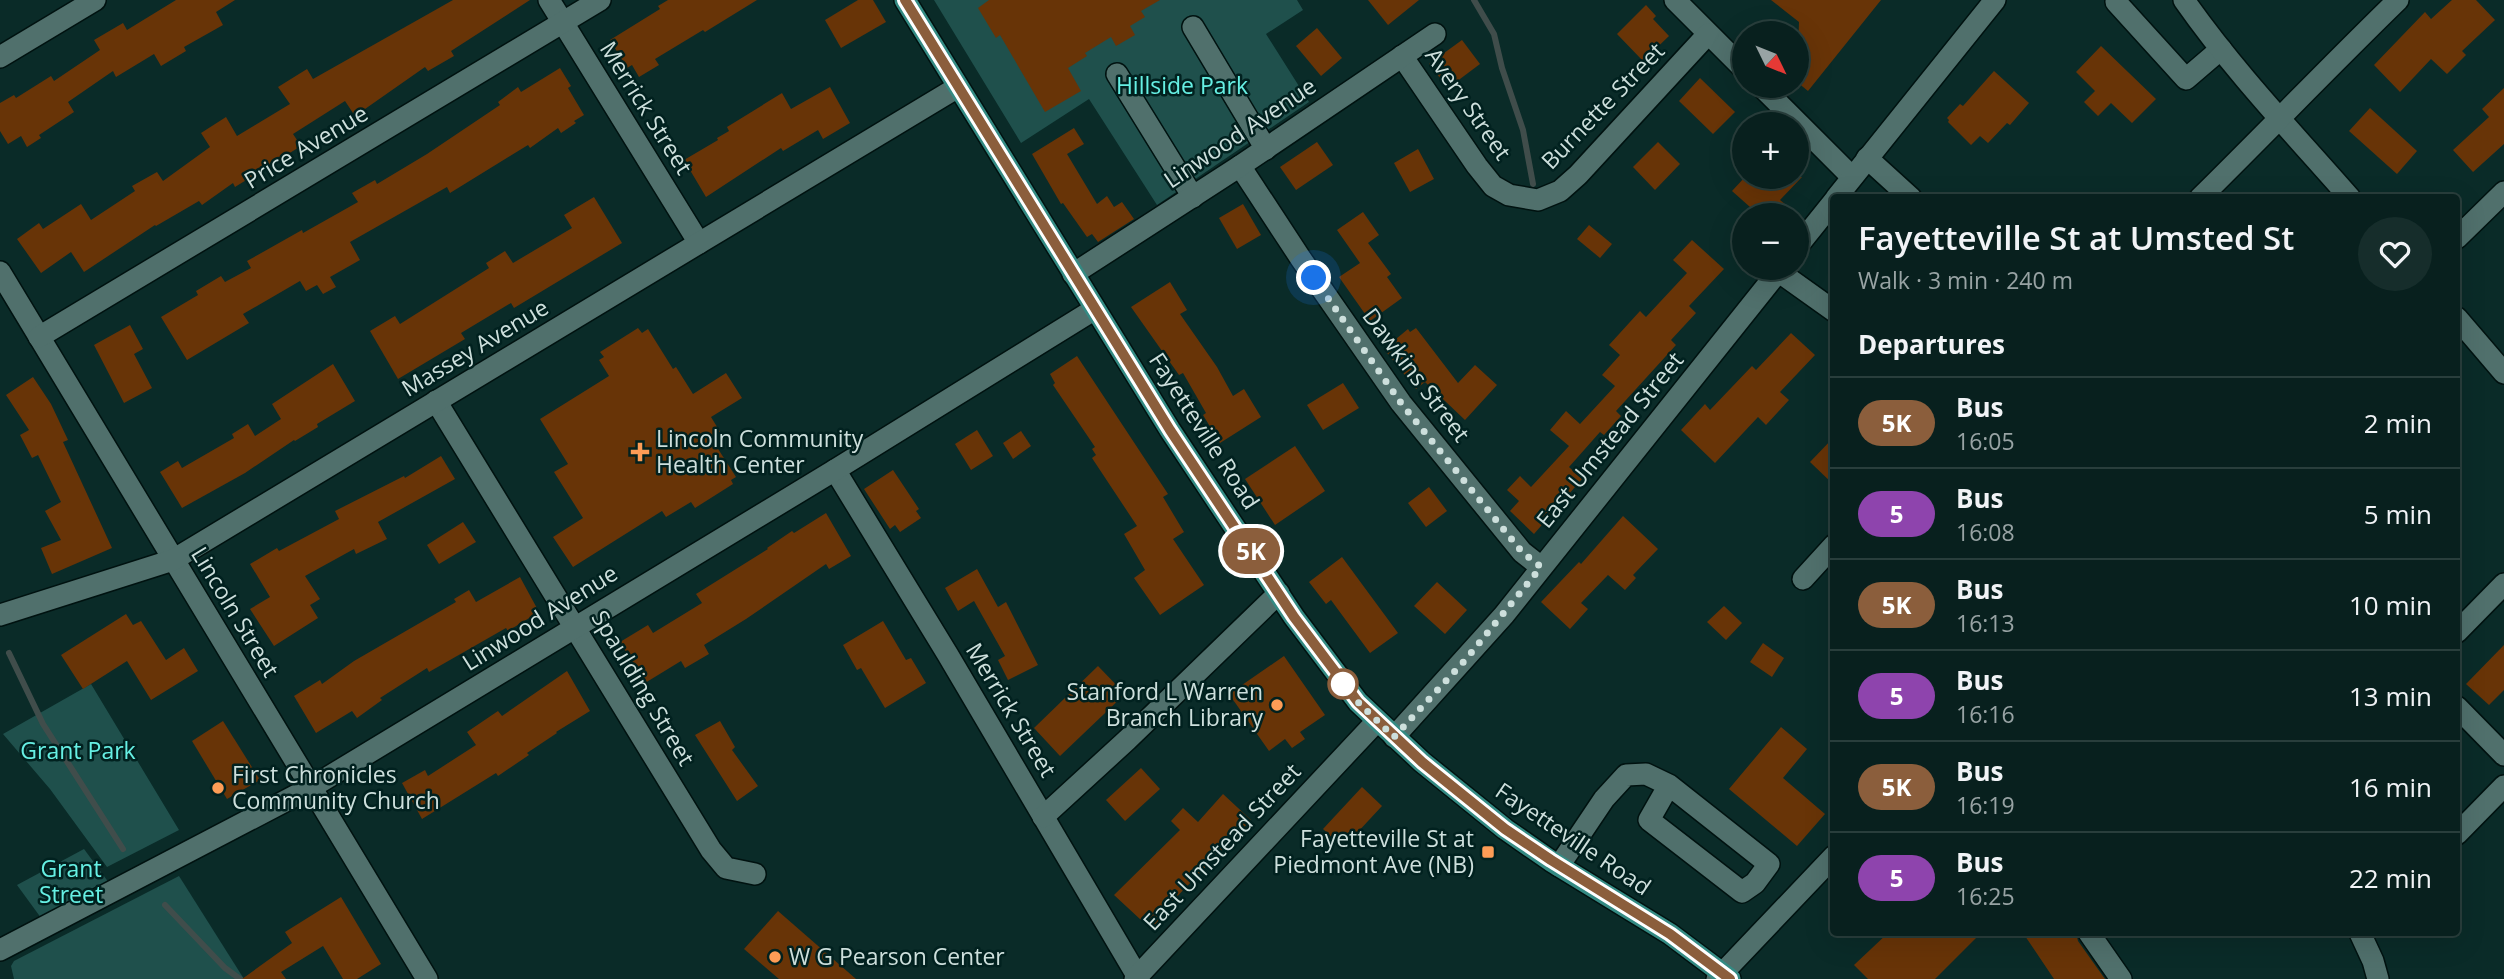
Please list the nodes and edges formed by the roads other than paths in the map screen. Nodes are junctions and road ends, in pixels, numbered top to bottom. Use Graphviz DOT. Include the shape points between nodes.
graph roads {
  1 [pos="95,0"];
  2 [pos="549,0"];
  3 [pos="600,0"];
  4 [pos="905,0"];
  5 [pos="1675,0"];
  6 [pos="1995,0"];
  7 [pos="2118,0"];
  8 [pos="2184,0"];
  9 [pos="2398,0"];
  10 [pos="562,23"];
  11 [pos="1193,27"];
  12 [pos="1435,34"];
  13 [pos="1708,34"];
  14 [pos="2221,49"];
  15 [pos="1402,56"];
  16 [pos="0,57"];
  17 [pos="1732,57"];
  18 [pos="1117,74"];
  19 [pos="958,87"];
  20 [pos="1773,98"];
  21 [pos="2279,118"];
  22 [pos="1266,149"];
  23 [pos="1867,158"];
  24 [pos="1240,166"];
  25 [pos="1852,177"];
  26 [pos="2504,192"];
  27 [pos="1839,194"];
  28 [pos="1907,194"];
  29 [pos="2204,194"];
  30 [pos="2346,194"];
  31 [pos="1193,197"];
  32 [pos="1527,199"];
  33 [pos="1830,205"];
  34 [pos="1809,232"];
  35 [pos="2460,235"];
  36 [pos="699,243"];
  37 [pos="0,272"];
  38 [pos="1073,274"];
  39 [pos="1771,280"];
  40 [pos="1793,280"];
  41 [pos="1830,307"];
  42 [pos="1095,309"];
  43 [pos="2460,322"];
  44 [pos="39,337"];
  45 [pos="2504,373"];
  46 [pos="436,401"];
  47 [pos="835,470"];
  48 [pos="1830,549"];
  49 [pos="173,560"];
  50 [pos="1541,567"];
  51 [pos="1802,579"];
  52 [pos="2504,584"];
  53 [pos="1279,593"];
  54 [pos="0,615"];
  55 [pos="575,627"];
  56 [pos="2460,629"];
  57 [pos="2460,710"];
  58 [pos="1377,721"];
  59 [pos="1394,737"];
  60 [pos="2504,755"];
  61 [pos="1669,785"];
  62 [pos="2504,786"];
  63 [pos="312,787"];
  64 [pos="1043,817"];
  65 [pos="2460,831"];
  66 [pos="1830,860"];
  67 [pos="1559,866"];
  68 [pos="755,874"];
  69 [pos="1755,883"];
  70 [pos="1783,909"];
  71 [pos="2091,936"];
  72 [pos="2361,936"];
  73 [pos="0,950"];
  74 [pos="1723,977"];
  75 [pos="1138,978"];
  76 [pos="428,979"];
  77 [pos="2121,979"];
  78 [pos="2378,979"];
  1 -- 16 [label="street"];
  2 -- 10 [label="street, Merrick Street"];
  3 -- 10 [label="street, Price Avenue"];
  4 -- 19 [label="main road, Fayetteville Road"];
  5 -- 13 [label="street"];
  6 -- 23 [label="street"];
  7 -- 14 [label="street" via="2186,79"];
  8 -- 14 [label="street"];
  9 -- 21 [label="street"];
  10 -- 36 [label="street, Merrick Street"];
  10 -- 44 [label="street, Price Avenue"];
  11 -- 22 [label="street"];
  12 -- 15 [label="street, Linwood Avenue"];
  13 -- 17 [label="street"];
  13 -- 32 [label="street, Burnette Street" via="1578,175 1546,198"];
  14 -- 21 [label="street"];
  15 -- 22 [label="street, Linwood Avenue"];
  15 -- 32 [label="street, Avery Street" via="1493,186"];
  18 -- 31 [label="street"];
  19 -- 36 [label="street, Massey Avenue"];
  19 -- 38 [label="main road, Fayetteville Road"];
  20 -- 25 [label="street"];
  21 -- 29 [label="street"];
  21 -- 30 [label="street"];
  22 -- 24 [label="street, Linwood Avenue"];
  23 -- 25 [label="street"];
  23 -- 28 [label="street"];
  24 -- 31 [label="street, Linwood Avenue"];
  24 -- 50 [label="street, Dawkins Street" via="1401,403 1522,552"];
  25 -- 27 [label="street"];
  26 -- 35 [label="street"];
  31 -- 38 [label="street, Linwood Avenue"];
  33 -- 34 [label="street"];
  36 -- 46 [label="street, Massey Avenue"];
  37 -- 44 [label="street, Lincoln Street"];
  38 -- 42 [label="main road, Fayetteville Road"];
  39 -- 50 [label="street, East Umstead Street"];
  40 -- 41 [label="street"];
  42 -- 47 [label="street, Linwood Avenue"];
  42 -- 53 [label="main road, Fayetteville Road"];
  43 -- 45 [label="street"];
  44 -- 49 [label="street, Lincoln Street"];
  46 -- 49 [label="street, Massey Avenue"];
  46 -- 55 [label="street, Spaulding Street"];
  47 -- 55 [label="street, Linwood Avenue"];
  47 -- 64 [label="street, Merrick Street"];
  48 -- 51 [label="street"];
  49 -- 54 [label="street, Massey Avenue"];
  49 -- 63 [label="street, Lincoln Street"];
  50 -- 59 [label="street, East Umstead Street" via="1467,658"];
  52 -- 56 [label="street"];
  53 -- 58 [label="main road, Fayetteville Road" via="1339,679"];
  53 -- 64 [label="street"];
  55 -- 63 [label="street, Linwood Avenue"];
  55 -- 68 [label="street, Spaulding Street" via="711,850 726,868"];
  57 -- 60 [label="street"];
  58 -- 59 [label="main road, Fayetteville Road"];
  58 -- 75 [label="street, East Umstead Street"];
  59 -- 67 [label="main road, Fayetteville Road" via="1505,829"];
  61 -- 67 [label="street" via="1646,774 1626,775"];
  61 -- 69 [label="street" via="1769,864"];
  61 -- 69 [label="street" via="1649,820 1742,892"];
  62 -- 65 [label="street"];
  63 -- 73 [label="street, Linwood Avenue"];
  63 -- 76 [label="street, Lincoln Street"];
  64 -- 75 [label="street, Merrick Street"];
  66 -- 70 [label="street"];
  67 -- 74 [label="main road, Fayetteville Road" via="1670,934"];
  69 -- 70 [label="street"];
  70 -- 74 [label="street"];
  71 -- 77 [label="street"];
  72 -- 78 [label="street"];
}
